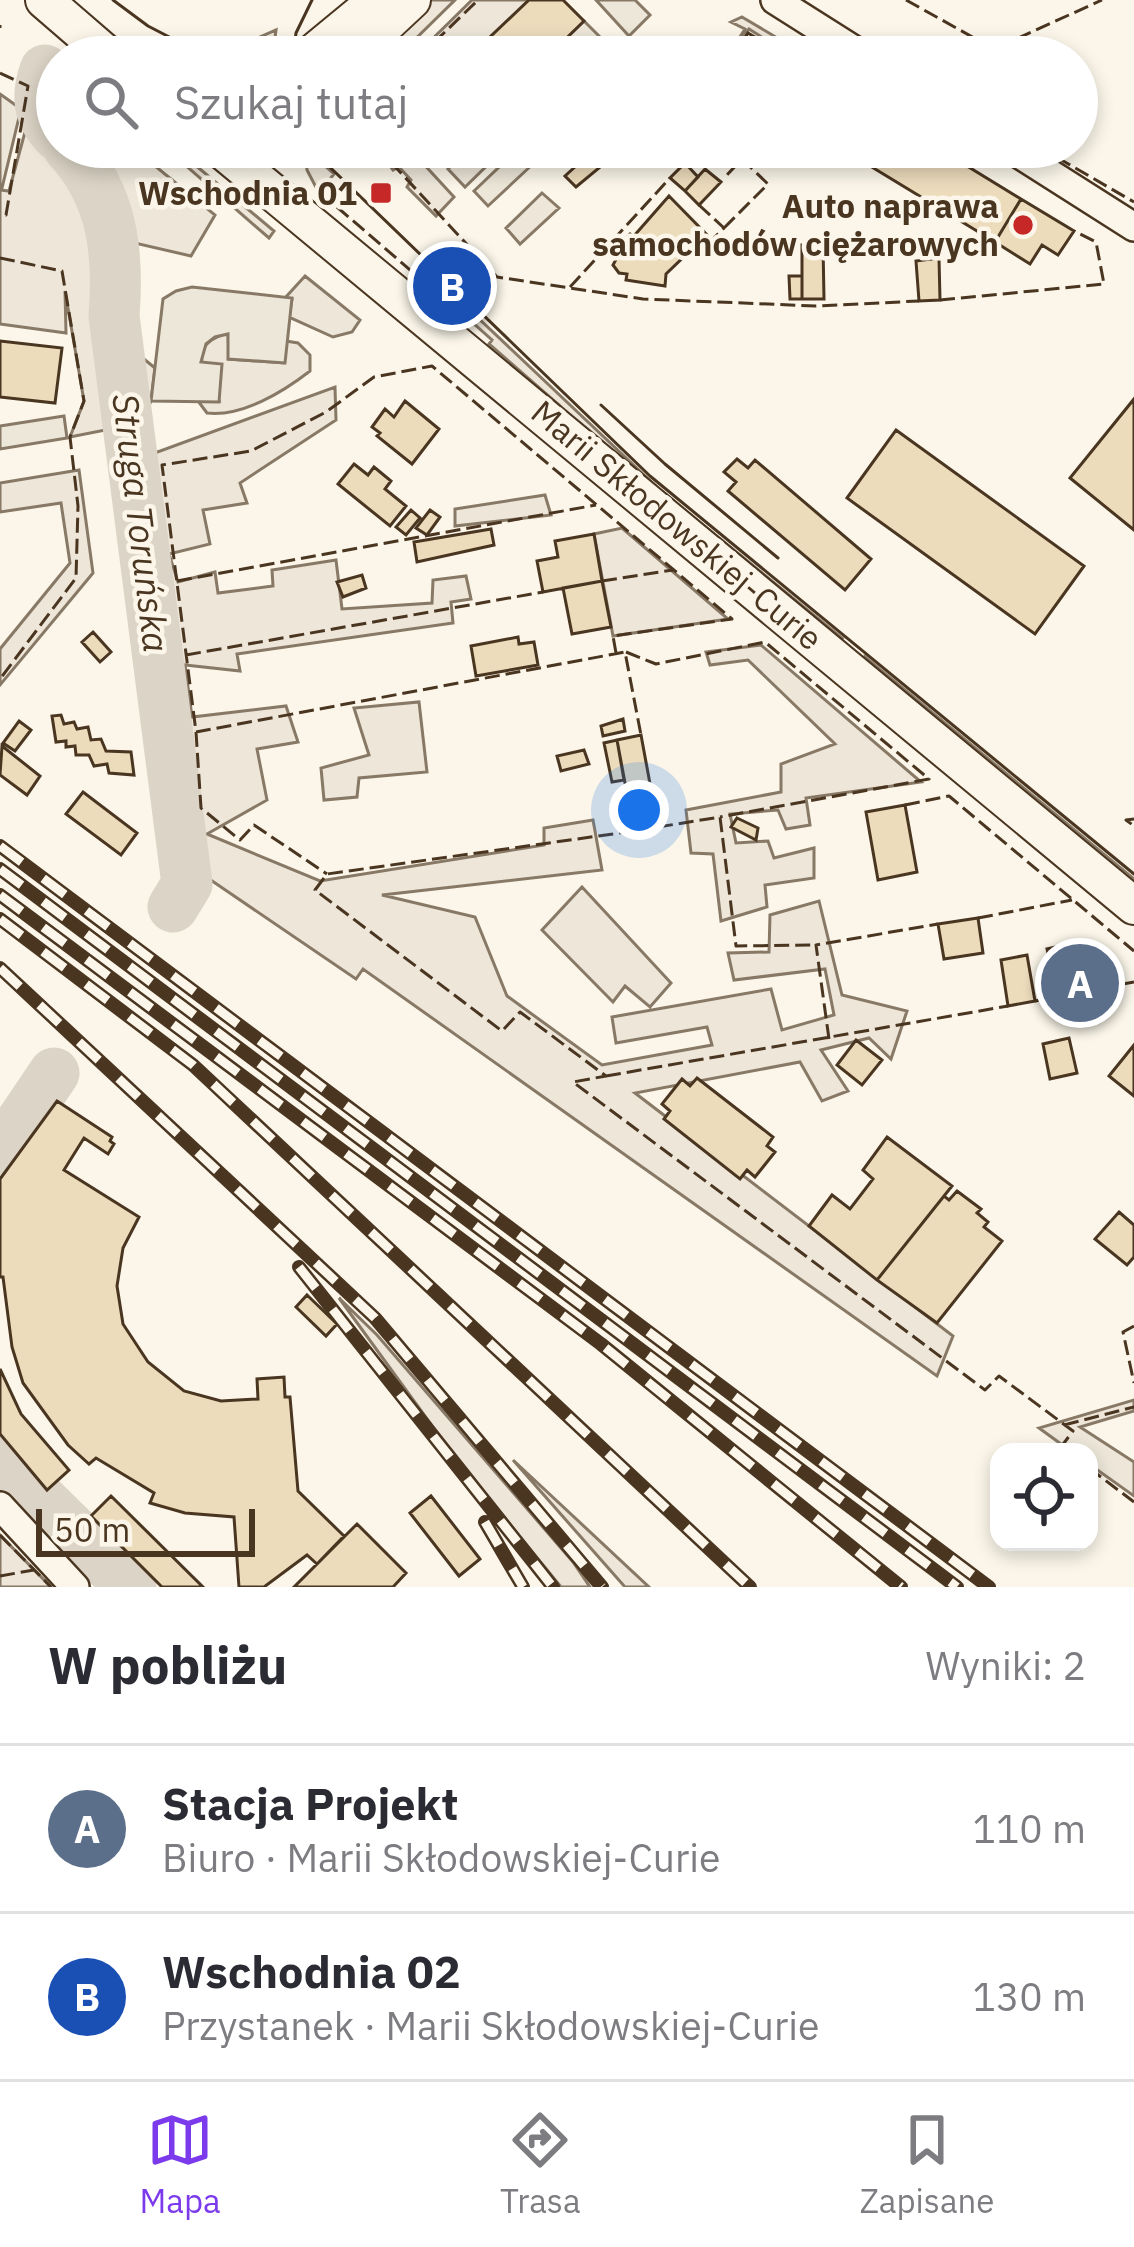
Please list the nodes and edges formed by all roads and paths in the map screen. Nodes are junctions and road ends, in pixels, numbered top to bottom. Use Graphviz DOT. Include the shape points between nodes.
graph roads {
  1 [pos="44,0"];
  2 [pos="377,0"];
  3 [pos="412,0"];
  4 [pos="775,0"];
  5 [pos="86,36"];
  6 [pos="333,36"];
  7 [pos="373,36"];
  8 [pos="832,36"];
  9 [pos="261,168"];
  10 [pos="1040,168"];
  11 [pos="1134,227"];
  12 [pos="1134,906"];
  13 [pos="0,1506"];
  14 [pos="75,1587"];
  1 -- 5 [label="street"];
  2 -- 6 [label="street"];
  3 -- 7 [label="street"];
  4 -- 8 [label="street"];
  9 -- 12 [label="street, Marii Skłodowskiej-Curie"];
  10 -- 11 [label="street"];
  13 -- 14 [label="street"];
}
